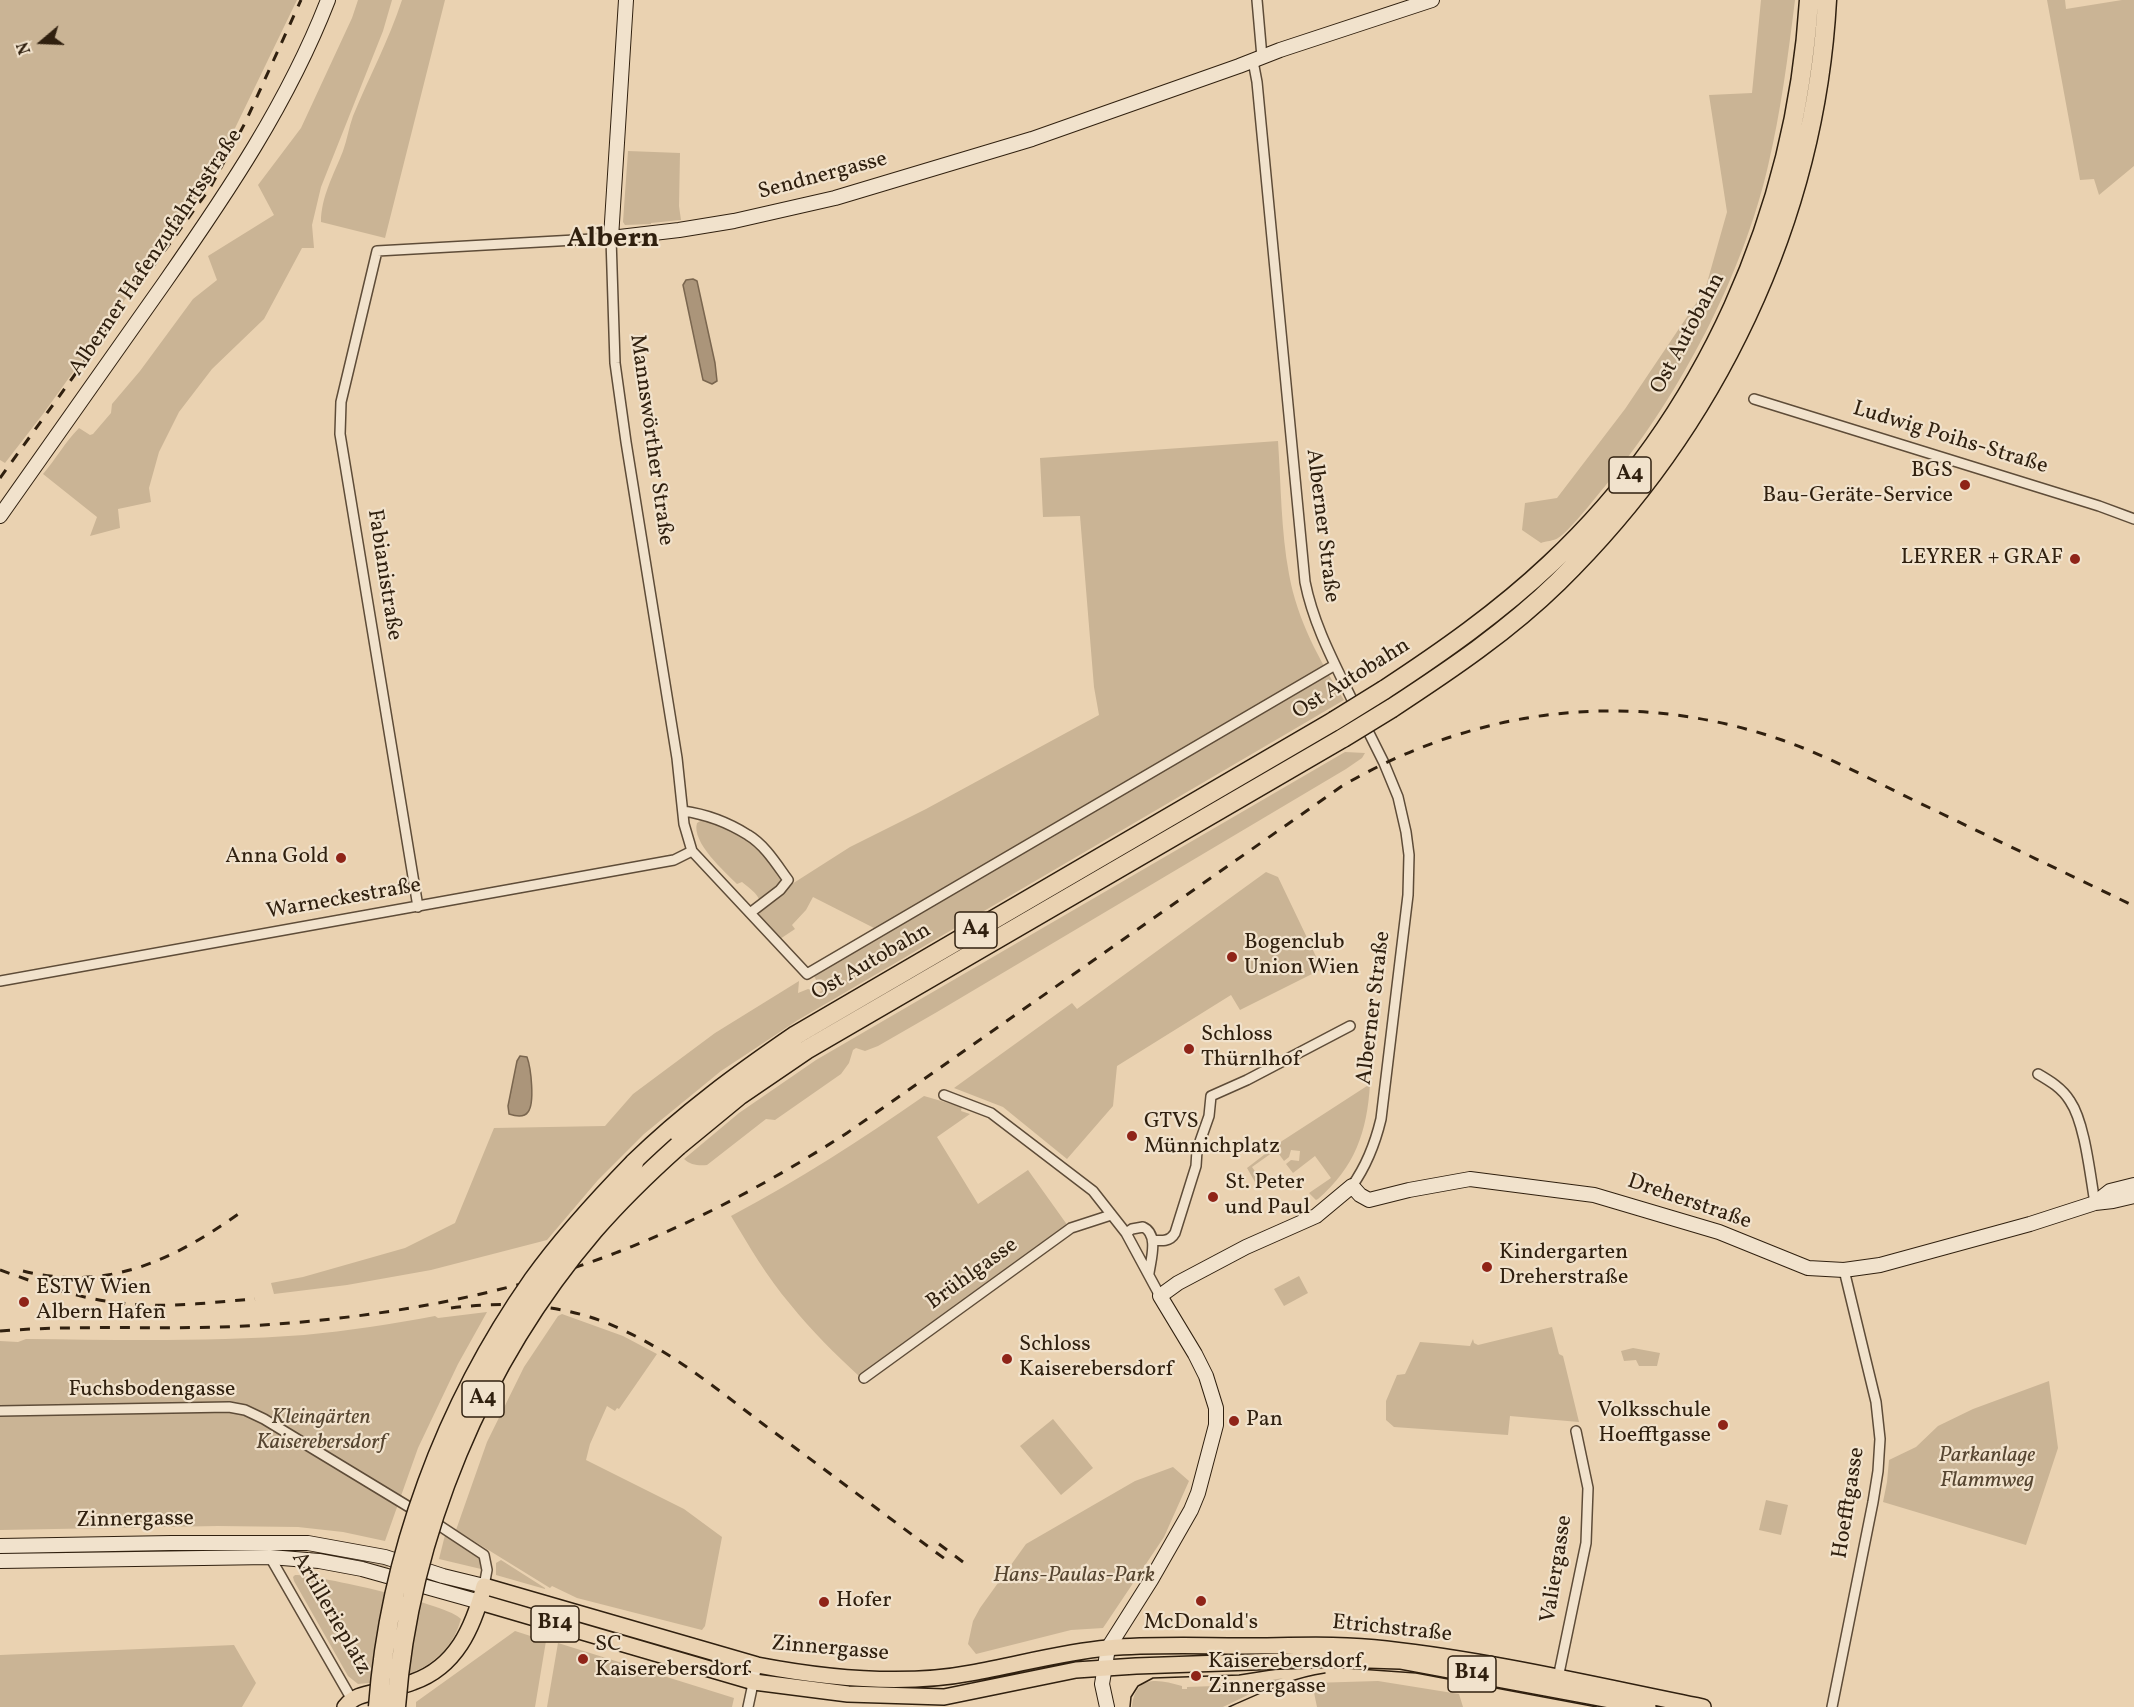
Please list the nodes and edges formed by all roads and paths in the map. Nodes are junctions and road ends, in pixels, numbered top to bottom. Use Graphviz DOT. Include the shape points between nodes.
graph roads {
  1 [pos="328,0"];
  2 [pos="626,0"];
  3 [pos="1257,0"];
  4 [pos="1432,0"];
  5 [pos="1809,0"];
  6 [pos="1827,0"];
  7 [pos="1257,59"];
  8 [pos="611,238"];
  9 [pos="377,250"];
  10 [pos="1754,399"];
  11 [pos="0,516"];
  12 [pos="2134,519"];
  13 [pos="1335,665"];
  14 [pos="683,811"];
  15 [pos="692,850"];
  16 [pos="418,907"];
  17 [pos="750,913"];
  18 [pos="0,981"];
  19 [pos="1350,1026"];
  20 [pos="2037,1074"];
  21 [pos="944,1095"];
  22 [pos="2134,1185"];
  23 [pos="1352,1186"];
  24 [pos="2134,1196"];
  25 [pos="2095,1203"];
  26 [pos="1111,1215"];
  27 [pos="1126,1233"];
  28 [pos="1153,1240"];
  29 [pos="1844,1270"];
  30 [pos="1149,1273"];
  31 [pos="1160,1296"];
  32 [pos="864,1378"];
  33 [pos="0,1411"];
  34 [pos="1576,1431"];
  35 [pos="0,1546"];
  36 [pos="270,1550"];
  37 [pos="0,1561"];
  38 [pos="484,1586"];
  39 [pos="480,1602"];
  40 [pos="1108,1648"];
  41 [pos="757,1665"];
  42 [pos="1104,1669"];
  43 [pos="1558,1678"];
  44 [pos="754,1682"];
  45 [pos="348,1703"];
  46 [pos="378,1707"];
  47 [pos="396,1707"];
  48 [pos="748,1707"];
  49 [pos="1107,1707"];
  50 [pos="1648,1707"];
  51 [pos="1702,1707"];
  52 [pos="1833,1707"];
  1 -- 11 [label="street, Alberner Hafenzufahrtsstraße" via="281,102 229,189"];
  2 -- 8 [label="street, Mannswörther Straße"];
  3 -- 7 [label="street, Alberner Straße"];
  4 -- 7 [label="street, Sendnergasse"];
  5 -- 46 [label="highway, Ost Autobahn / A4, bridge" via="1798,99 1781,176 1750,270 1720,334 1674,414 1621,488 1550,564 1494,614 1442,652 1334,721 796,1035 665,1132 581,1219 534,1279 495,1339 459,1406 408,1541 391,1617"];
  6 -- 47 [label="highway, Ost Autobahn / A4, bridge" via="1811,128 1768,270 1736,342 1683,432 1618,518 1556,584 1462,661 1343,738 806,1050 740,1095 644,1177 594,1230 548,1290 509,1350 476,1414 448,1479 426,1547 408,1621"];
  7 -- 8 [label="street, Sendnergasse" via="1032,139 835,198 734,221"];
  7 -- 13 [label="street, Alberner Straße" via="1302,567 1314,619"];
  8 -- 9 [label="street, Sendnergasse"];
  8 -- 14 [label="street, Mannswörther Straße" via="615,363"];
  9 -- 16 [label="street, Fabianistraße" via="341,402 340,435"];
  10 -- 12 [label="street, Ludwig Poihs-Straße"];
  13 -- 17 [label="street, Mannswörther Straße" via="807,974"];
  13 -- 23 [label="street, Alberner Straße" via="1392,779 1402,813 1409,865 1381,1119 1373,1149"];
  14 -- 15 [label="street, Mannswörther Straße"];
  14 -- 17 [label="street" via="699,813 749,836 788,880"];
  15 -- 16 [label="street, Warneckestraße" via="674,860"];
  15 -- 17 [label="street, Mannswörther Straße"];
  16 -- 18 [label="street, Warneckestraße"];
  19 -- 28 [label="street" via="1211,1096 1196,1166 1175,1233 1166,1240"];
  20 -- 25 [label="street" via="2052,1082 2072,1102"];
  21 -- 26 [label="street" via="991,1113 1011,1127 1094,1191"];
  22 -- 25 [label="street, Dreherstraße" via="2110,1191"];
  23 -- 29 [label="street, Dreherstraße" via="1369,1200 1470,1179 1594,1195 1719,1232 1808,1268"];
  23 -- 31 [label="street" via="1316,1216 1238,1251"];
  24 -- 25 [label="street, Dreherstraße"];
  25 -- 29 [label="street, Dreherstraße" via="2030,1224"];
  26 -- 27 [label="street"];
  26 -- 32 [label="street, Brühlgasse" via="1071,1228"];
  27 -- 28 [label="street" via="1143,1227"];
  27 -- 30 [label="street"];
  28 -- 30 [label="street"];
  29 -- 52 [label="street, Hoefftgasse" via="1876,1402 1880,1439 1873,1502"];
  30 -- 31 [label="street"];
  31 -- 40 [label="street" via="1206,1376 1216,1408 1216,1425 1191,1510"];
  33 -- 38 [label="street, Fuchsbodengasse" via="230,1407 244,1410 379,1487 482,1553 486,1562"];
  34 -- 43 [label="street, Valiergasse" via="1588,1488 1586,1543"];
  35 -- 36 [label="street, Zinnergasse"];
  36 -- 37 [label="street, Zinnergasse"];
  36 -- 38 [label="street, Artillerieplatz" via="308,1543 385,1557"];
  36 -- 39 [label="street, Artillerieplatz" via="362,1569"];
  36 -- 45 [label="street, Artillerieplatz"];
  38 -- 39 [label="main road, Artillerieplatz"];
  38 -- 41 [label="main road, Zinnergasse / B14"];
  39 -- 44 [label="main road, Zinnergasse / B14"];
  39 -- 45 [label="main road, Artillerieplatz" via="459,1650 438,1668 414,1682"];
  40 -- 41 [label="main road, Zinnergasse / B14" via="923,1679 849,1678"];
  40 -- 42 [label="street"];
  40 -- 43 [label="main road, Etrichstraße / B14" via="1383,1648"];
  41 -- 44 [label="street"];
  42 -- 44 [label="main road, Zinnergasse / B14" via="1064,1672 944,1696 848,1694"];
  42 -- 49 [label="street" via="1103,1695"];
  42 -- 50 [label="main road, Etrichstraße / B14" via="1295,1659 1400,1661"];
  43 -- 51 [label="main road, Etrichstraße / B14"];
  44 -- 48 [label="street"];
}
